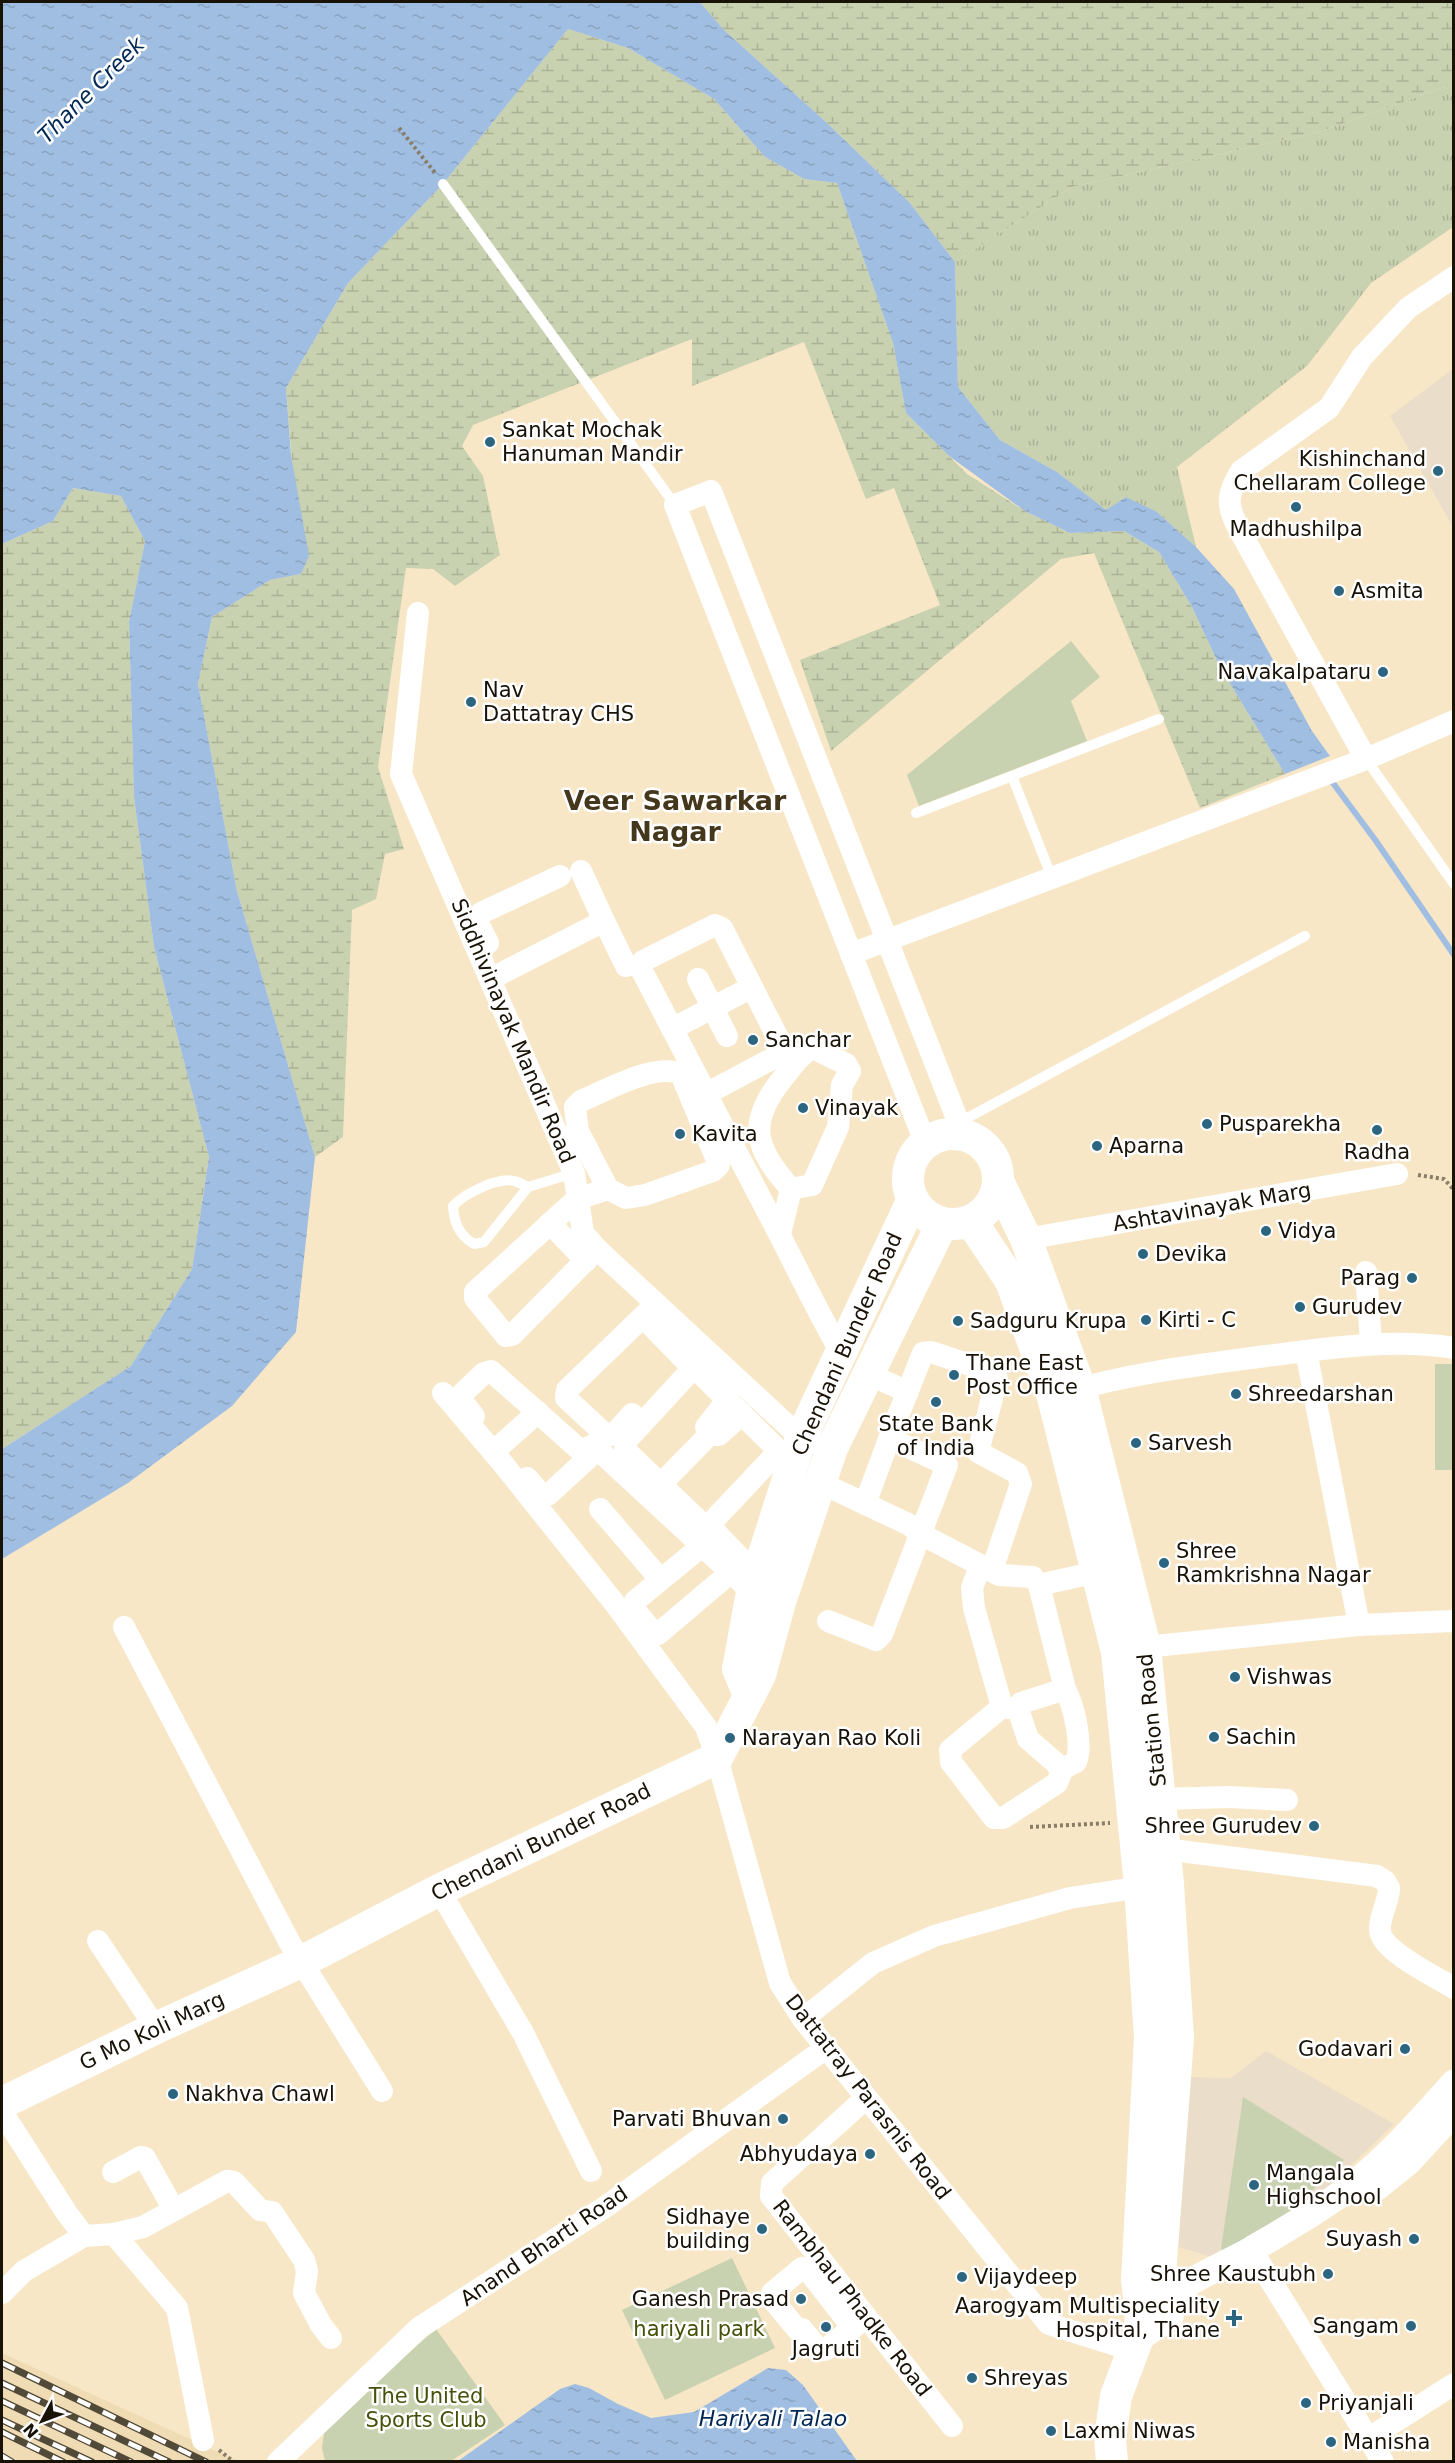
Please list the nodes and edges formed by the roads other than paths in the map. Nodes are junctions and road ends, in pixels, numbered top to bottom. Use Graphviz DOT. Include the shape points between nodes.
graph roads {
  1 [pos="444,184"];
  2 [pos="1454,277"];
  3 [pos="675,505"];
  4 [pos="744,577"];
  5 [pos="709,591"];
  6 [pos="418,613"];
  7 [pos="1160,719"];
  8 [pos="1454,721"];
  9 [pos="1366,759"];
  10 [pos="1012,776"];
  11 [pos="916,813"];
  12 [pos="1052,878"];
  13 [pos="1454,885"];
  14 [pos="604,921"];
  15 [pos="1305,936"];
  16 [pos="887,940"];
  17 [pos="851,954"];
  18 [pos="626,966"];
  19 [pos="496,976"];
  20 [pos="698,979"];
  21 [pos="752,987"];
  22 [pos="713,1008"];
  23 [pos="522,1015"];
  24 [pos="672,1029"];
  25 [pos="727,1036"];
  26 [pos="706,1094"];
  27 [pos="961,1128"];
  28 [pos="925,1142"];
  29 [pos="574,1173"];
  30 [pos="1397,1174"];
  31 [pos="999,1183"];
  32 [pos="528,1187"];
  33 [pos="608,1189"];
  34 [pos="791,1189"];
  35 [pos="577,1199"];
  36 [pos="912,1201"];
  37 [pos="550,1223"];
  38 [pos="956,1223"];
  39 [pos="780,1234"];
  40 [pos="1026,1239"];
  41 [pos="592,1255"];
  42 [pos="1366,1272"];
  43 [pos="1024,1275"];
  44 [pos="650,1311"];
  45 [pos="1371,1343"];
  46 [pos="1454,1348"];
  47 [pos="1306,1351"];
  48 [pos="841,1352"];
  49 [pos="697,1355"];
  50 [pos="868,1374"];
  51 [pos="908,1392"];
  52 [pos="443,1393"];
  53 [pos="1066,1393"];
  54 [pos="735,1406"];
  55 [pos="538,1413"];
  56 [pos="476,1425"];
  57 [pos="892,1431"];
  58 [pos="801,1438"];
  59 [pos="832,1448"];
  60 [pos="497,1449"];
  61 [pos="597,1450"];
  62 [pos="978,1452"];
  63 [pos="947,1465"];
  64 [pos="821,1483"];
  65 [pos="661,1484"];
  66 [pos="865,1504"];
  67 [pos="600,1509"];
  68 [pos="554,1518"];
  69 [pos="709,1525"];
  70 [pos="920,1533"];
  71 [pos="702,1546"];
  72 [pos="986,1568"];
  73 [pos="1097,1572"];
  74 [pos="660,1580"];
  75 [pos="1039,1585"];
  76 [pos="761,1586"];
  77 [pos="616,1605"];
  78 [pos="828,1621"];
  79 [pos="1454,1621"];
  80 [pos="1359,1625"];
  81 [pos="124,1627"];
  82 [pos="1145,1647"];
  83 [pos="1065,1689"];
  84 [pos="1010,1708"];
  85 [pos="717,1758"];
  86 [pos="1060,1770"];
  87 [pos="1160,1799"];
  88 [pos="1287,1800"];
  89 [pos="1164,1849"];
  90 [pos="1154,1885"];
  91 [pos="439,1890"];
  92 [pos="98,1941"];
  93 [pos="303,1961"];
  94 [pos="1454,1988"];
  95 [pos="803,2019"];
  96 [pos="156,2028"];
  97 [pos="826,2048"];
  98 [pos="382,2091"];
  99 [pos="1452,2095"];
  100 [pos="866,2098"];
  101 [pos="2,2103"];
  102 [pos="2,2112"];
  103 [pos="591,2171"];
  104 [pos="113,2172"];
  105 [pos="172,2207"];
  106 [pos="139,2220"];
  107 [pos="114,2234"];
  108 [pos="84,2236"];
  109 [pos="1255,2255"];
  110 [pos="834,2289"];
  111 [pos="2,2293"];
  112 [pos="860,2323"];
  113 [pos="1149,2323"];
  114 [pos="331,2338"];
  115 [pos="1454,2384"];
  116 [pos="952,2426"];
  117 [pos="1369,2438"];
  118 [pos="203,2440"];
  119 [pos="278,2462"];
  120 [pos="1112,2462"];
  121 [pos="1383,2462"];
  1 -- 3 [label="lane"];
  2 -- 9 [label="street" via="1408,308 1362,357 1329,408 1241,471 1228,498 1232,516"];
  3 -- 4 [label="street" via="711,491"];
  3 -- 5 [label="street"];
  4 -- 5 [label="street"];
  4 -- 16 [label="street"];
  5 -- 17 [label="street"];
  6 -- 19 [label="street, Siddhivinayak Mandir Road" via="401,774"];
  7 -- 10 [label="lane"];
  8 -- 9 [label="street"];
  9 -- 12 [label="street"];
  9 -- 13 [label="lane"];
  10 -- 11 [label="lane"];
  10 -- 12 [label="lane"];
  12 -- 16 [label="street"];
  14 -- 18 [label="street"];
  14 -- 19 [label="street"];
  14 -- 19 [label="street" via="571,873 481,913 477,921"];
  15 -- 27 [label="lane"];
  16 -- 17 [label="street"];
  16 -- 27 [label="street"];
  17 -- 28 [label="street"];
  19 -- 23 [label="street"];
  19 -- 29 [label="street, Siddhivinayak Mandir Road"];
  20 -- 22 [label="street"];
  21 -- 22 [label="street"];
  21 -- 24 [label="street" via="722,928 715,925 643,961 640,967"];
  21 -- 26 [label="street" via="783,1048 782,1054"];
  22 -- 24 [label="street"];
  22 -- 25 [label="street"];
  24 -- 26 [label="street"];
  26 -- 39 [label="street"];
  27 -- 28 [label="main road"];
  27 -- 31 [label="main road" via="990,1152"];
  28 -- 36 [label="main road" via="911,1159 907,1180"];
  29 -- 32 [label="lane"];
  29 -- 35 [label="street, Siddhivinayak Mandir Road"];
  30 -- 40 [label="street, Ashtavinayak Marg"];
  31 -- 38 [label="main road" via="985,1212"];
  31 -- 40 [label="main road, Station Road"];
  32 -- 32 [label="lane" via="484,1242 474,1244 464,1238 454,1220 453,1206 461,1197 502,1182"];
  33 -- 33 [label="street" via="626,1198 645,1195 713,1171 718,1165 681,1074 673,1070 650,1072 575,1107 578,1131"];
  33 -- 35 [label="street"];
  34 -- 34 [label="street" via="770,1165 760,1141 760,1112 804,1052 813,1048 846,1064 850,1071 842,1085 838,1127 812,1185"];
  34 -- 39 [label="street"];
  35 -- 37 [label="street"];
  35 -- 41 [label="street, Siddhivinayak Mandir Road" via="583,1233"];
  36 -- 38 [label="main road" via="925,1215"];
  36 -- 48 [label="main road, Chendani Bunder Road"];
  37 -- 41 [label="street"];
  37 -- 41 [label="street" via="475,1292 475,1298 506,1336 512,1335"];
  38 -- 43 [label="main road, Station Road"];
  38 -- 50 [label="main road, Chendani Bunder Road"];
  39 -- 48 [label="street"];
  40 -- 43 [label="main road, Station Road"];
  41 -- 44 [label="street, Siddhivinayak Mandir Road"];
  42 -- 45 [label="street"];
  43 -- 53 [label="main road, Station Road"];
  44 -- 49 [label="street, Siddhivinayak Mandir Road"];
  44 -- 49 [label="street" via="567,1390 566,1398 607,1436 614,1434"];
  45 -- 46 [label="street" via="1422,1343"];
  45 -- 47 [label="street"];
  47 -- 53 [label="street" via="1131,1376"];
  47 -- 80 [label="street"];
  48 -- 58 [label="main road, Chendani Bunder Road"];
  49 -- 54 [label="street"];
  49 -- 58 [label="street, Siddhivinayak Mandir Road"];
  49 -- 65 [label="street" via="625,1442 625,1450"];
  50 -- 51 [label="street"];
  50 -- 59 [label="main road, Chendani Bunder Road"];
  51 -- 57 [label="street"];
  51 -- 62 [label="street" via="923,1353 931,1352 991,1372 997,1379"];
  52 -- 56 [label="street"];
  53 -- 73 [label="main road, Station Road"];
  53 -- 82 [label="main road, Station Road"];
  54 -- 65 [label="street" via="719,1435 709,1435"];
  54 -- 69 [label="street" via="776,1448 775,1455"];
  55 -- 56 [label="street" via="491,1371 460,1396"];
  55 -- 60 [label="street"];
  55 -- 61 [label="street" via="581,1451 593,1445"];
  56 -- 60 [label="street"];
  57 -- 63 [label="street" via="897,1442"];
  57 -- 66 [label="street"];
  58 -- 59 [label="street"];
  58 -- 76 [label="main road, Chendani Bunder Road"];
  59 -- 64 [label="main road, Chendani Bunder Road"];
  60 -- 61 [label="street" via="542,1495 548,1495"];
  60 -- 77 [label="street"];
  61 -- 71 [label="street"];
  62 -- 63 [label="street"];
  62 -- 72 [label="street" via="1017,1473 1021,1484"];
  63 -- 70 [label="street"];
  64 -- 66 [label="street"];
  64 -- 76 [label="main road, Chendani Bunder Road"];
  65 -- 69 [label="street" via="703,1525"];
  66 -- 70 [label="street"];
  67 -- 74 [label="street"];
  68 -- 77 [label="street" via="621,1598"];
  69 -- 76 [label="street"];
  70 -- 72 [label="street"];
  70 -- 78 [label="street" via="882,1634 876,1640"];
  71 -- 74 [label="street"];
  71 -- 76 [label="street"];
  72 -- 75 [label="street" via="999,1575 1033,1577"];
  72 -- 84 [label="street" via="972,1588 974,1608"];
  73 -- 75 [label="street"];
  73 -- 90 [label="main road, Station Road" via="1117,1652 1134,1822"];
  74 -- 76 [label="street" via="635,1601 634,1609 654,1634"];
  75 -- 83 [label="street"];
  76 -- 85 [label="main road, Chendani Bunder Road" via="738,1669 749,1695"];
  77 -- 85 [label="street, Dattatray Parasnis Road" via="706,1726"];
  79 -- 80 [label="street"];
  80 -- 82 [label="street"];
  81 -- 93 [label="street" via="291,1945"];
  82 -- 87 [label="main road, Station Road"];
  83 -- 84 [label="street"];
  83 -- 86 [label="street" via="1071,1700 1080,1752 1076,1762"];
  84 -- 86 [label="street" via="1028,1739"];
  84 -- 86 [label="street" via="950,1750 951,1762 994,1818 1003,1818 1057,1783"];
  85 -- 91 [label="main road, Chendani Bunder Road"];
  85 -- 95 [label="street, Dattatray Parasnis Road" via="780,1983"];
  87 -- 88 [label="street"];
  87 -- 89 [label="main road, Station Road"];
  89 -- 90 [label="main road, Station Road"];
  89 -- 94 [label="street" via="1377,1876 1389,1888 1380,1930 1384,1940 1393,1951"];
  90 -- 95 [label="street" via="1070,1898 934,1936 873,1963"];
  90 -- 113 [label="main road, Station Road" via="1137,2280"];
  91 -- 93 [label="main road, Chendani Bunder Road"];
  91 -- 103 [label="street" via="523,2033"];
  92 -- 96 [label="street"];
  93 -- 96 [label="main road, G Mo Koli Marg"];
  93 -- 98 [label="street"];
  95 -- 97 [label="street, Dattatray Parasnis Road"];
  96 -- 101 [label="main road, G Mo Koli Marg"];
  97 -- 100 [label="street, Dattatray Parasnis Road"];
  97 -- 119 [label="street, Anand Bharti Road" via="605,2207 419,2328"];
  99 -- 109 [label="street" via="1408,2162"];
  100 -- 110 [label="street, Rambhau Phadke Road" via="772,2183 771,2196"];
  100 -- 113 [label="street, Dattatray Parasnis Road" via="1048,2324"];
  102 -- 108 [label="street"];
  104 -- 105 [label="street" via="145,2158"];
  105 -- 106 [label="street"];
  105 -- 107 [label="street" via="143,2227"];
  105 -- 114 [label="street" via="227,2181 234,2182 260,2210 272,2212 304,2260 304,2293"];
  107 -- 108 [label="street"];
  107 -- 118 [label="street" via="177,2308"];
  108 -- 111 [label="street" via="24,2271"];
  109 -- 113 [label="street"];
  109 -- 117 [label="street"];
  110 -- 112 [label="street, Rambhau Phadke Road"];
  110 -- 112 [label="street" via="802,2268 772,2293 772,2299 819,2350 825,2350"];
  112 -- 116 [label="street, Rambhau Phadke Road"];
  113 -- 120 [label="main road, Station Road" via="1116,2396 1110,2438"];
  115 -- 117 [label="street"];
  117 -- 121 [label="street"];
}
